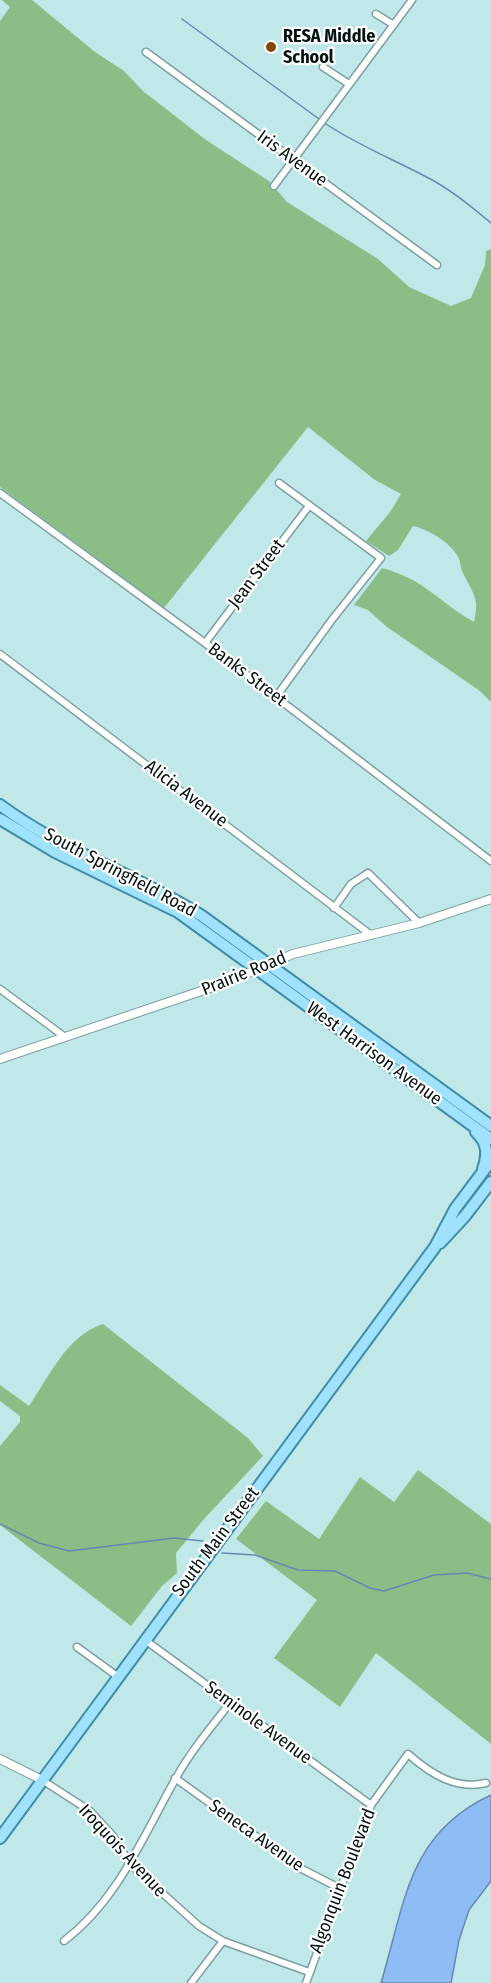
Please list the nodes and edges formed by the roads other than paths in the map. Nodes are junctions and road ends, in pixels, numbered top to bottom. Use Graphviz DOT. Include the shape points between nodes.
graph roads {
  1 [pos="412,0"];
  2 [pos="376,14"];
  3 [pos="394,25"];
  4 [pos="146,52"];
  5 [pos="323,68"];
  6 [pos="349,84"];
  7 [pos="293,160"];
  8 [pos="274,186"];
  9 [pos="437,266"];
  10 [pos="279,483"];
  11 [pos="0,493"];
  12 [pos="309,506"];
  13 [pos="205,643"];
  14 [pos="0,654"];
  15 [pos="276,697"];
  16 [pos="0,805"];
  17 [pos="0,819"];
  18 [pos="491,861"];
  19 [pos="491,899"];
  20 [pos="334,908"];
  21 [pos="419,923"];
  22 [pos="371,936"];
  23 [pos="268,964"];
  24 [pos="257,968"];
  25 [pos="0,989"];
  26 [pos="65,1037"];
  27 [pos="0,1059"];
  28 [pos="403,1074"];
  29 [pos="462,1105"];
  30 [pos="491,1120"];
  31 [pos="491,1126"];
  32 [pos="491,1139"];
  33 [pos="491,1161"];
  34 [pos="478,1179"];
  35 [pos="491,1182"];
  36 [pos="491,1189"];
  37 [pos="450,1234"];
  38 [pos="435,1247"];
  39 [pos="145,1640"];
  40 [pos="77,1647"];
  41 [pos="117,1677"];
  42 [pos="230,1703"];
  43 [pos="0,1759"];
  44 [pos="175,1778"];
  45 [pos="42,1780"];
  46 [pos="486,1783"];
  47 [pos="371,1805"];
  48 [pos="0,1838"];
  49 [pos="131,1865"];
  50 [pos="339,1888"];
  51 [pos="64,1941"];
  52 [pos="223,1941"];
  53 [pos="309,1972"];
  54 [pos="191,1983"];
  55 [pos="306,1983"];
  1 -- 3 [label="street"];
  2 -- 3 [label="street"];
  3 -- 6 [label="street"];
  4 -- 7 [label="street, Iris Avenue"];
  5 -- 6 [label="street"];
  6 -- 7 [label="street"];
  7 -- 8 [label="street"];
  7 -- 9 [label="street, Iris Avenue"];
  10 -- 12 [label="street"];
  11 -- 13 [label="street, Banks Street"];
  12 -- 13 [label="street, Jean Street"];
  12 -- 15 [label="street" via="381,558"];
  13 -- 15 [label="street, Banks Street"];
  14 -- 20 [label="street, Alicia Avenue"];
  15 -- 18 [label="street, Banks Street"];
  16 -- 23 [label="main road, South Springfield Road" via="46,834 183,904"];
  17 -- 24 [label="main road, South Springfield Road" via="56,852 178,912"];
  19 -- 21 [label="street, Prairie Road"];
  20 -- 21 [label="street" via="351,884 368,873"];
  20 -- 22 [label="street, Alicia Avenue"];
  21 -- 22 [label="street, Prairie Road"];
  22 -- 23 [label="street, Prairie Road"];
  23 -- 24 [label="street, Prairie Road"];
  23 -- 29 [label="main road, West Harrison Avenue"];
  24 -- 26 [label="street, Prairie Road" via="222,984"];
  24 -- 28 [label="main road, West Harrison Avenue"];
  25 -- 26 [label="street"];
  26 -- 27 [label="street, Prairie Road"];
  28 -- 32 [label="main road, West Harrison Avenue"];
  28 -- 34 [label="main road" via="480,1136 487,1154"];
  29 -- 30 [label="main road"];
  29 -- 31 [label="main road, West Harrison Avenue"];
  33 -- 34 [label="main road, South Main Street"];
  34 -- 38 [label="main road, South Main Street" via="448,1220"];
  35 -- 37 [label="main road, South Main Street"];
  36 -- 37 [label="main road" via="464,1224"];
  37 -- 38 [label="main road, South Main Street"];
  38 -- 39 [label="main road, South Main Street"];
  39 -- 41 [label="main road, South Main Street"];
  39 -- 42 [label="street, Seminole Avenue"];
  40 -- 41 [label="street"];
  41 -- 45 [label="main road, South Main Street"];
  42 -- 44 [label="street"];
  42 -- 47 [label="street, Seminole Avenue"];
  43 -- 45 [label="street, Iroquois Avenue"];
  44 -- 49 [label="street"];
  44 -- 50 [label="street, Seneca Avenue" via="300,1868"];
  45 -- 48 [label="main road, South Main Street"];
  45 -- 49 [label="street, Iroquois Avenue" via="90,1811 113,1836"];
  46 -- 47 [label="street, Algonquin Boulevard" via="460,1786 408,1754"];
  47 -- 50 [label="street, Algonquin Boulevard"];
  49 -- 51 [label="street" via="115,1888"];
  49 -- 52 [label="street, Iroquois Avenue" via="178,1909"];
  50 -- 53 [label="street, Algonquin Boulevard"];
  52 -- 53 [label="street, Iroquois Avenue"];
  52 -- 54 [label="street"];
  53 -- 55 [label="street, Algonquin Boulevard"];
}
